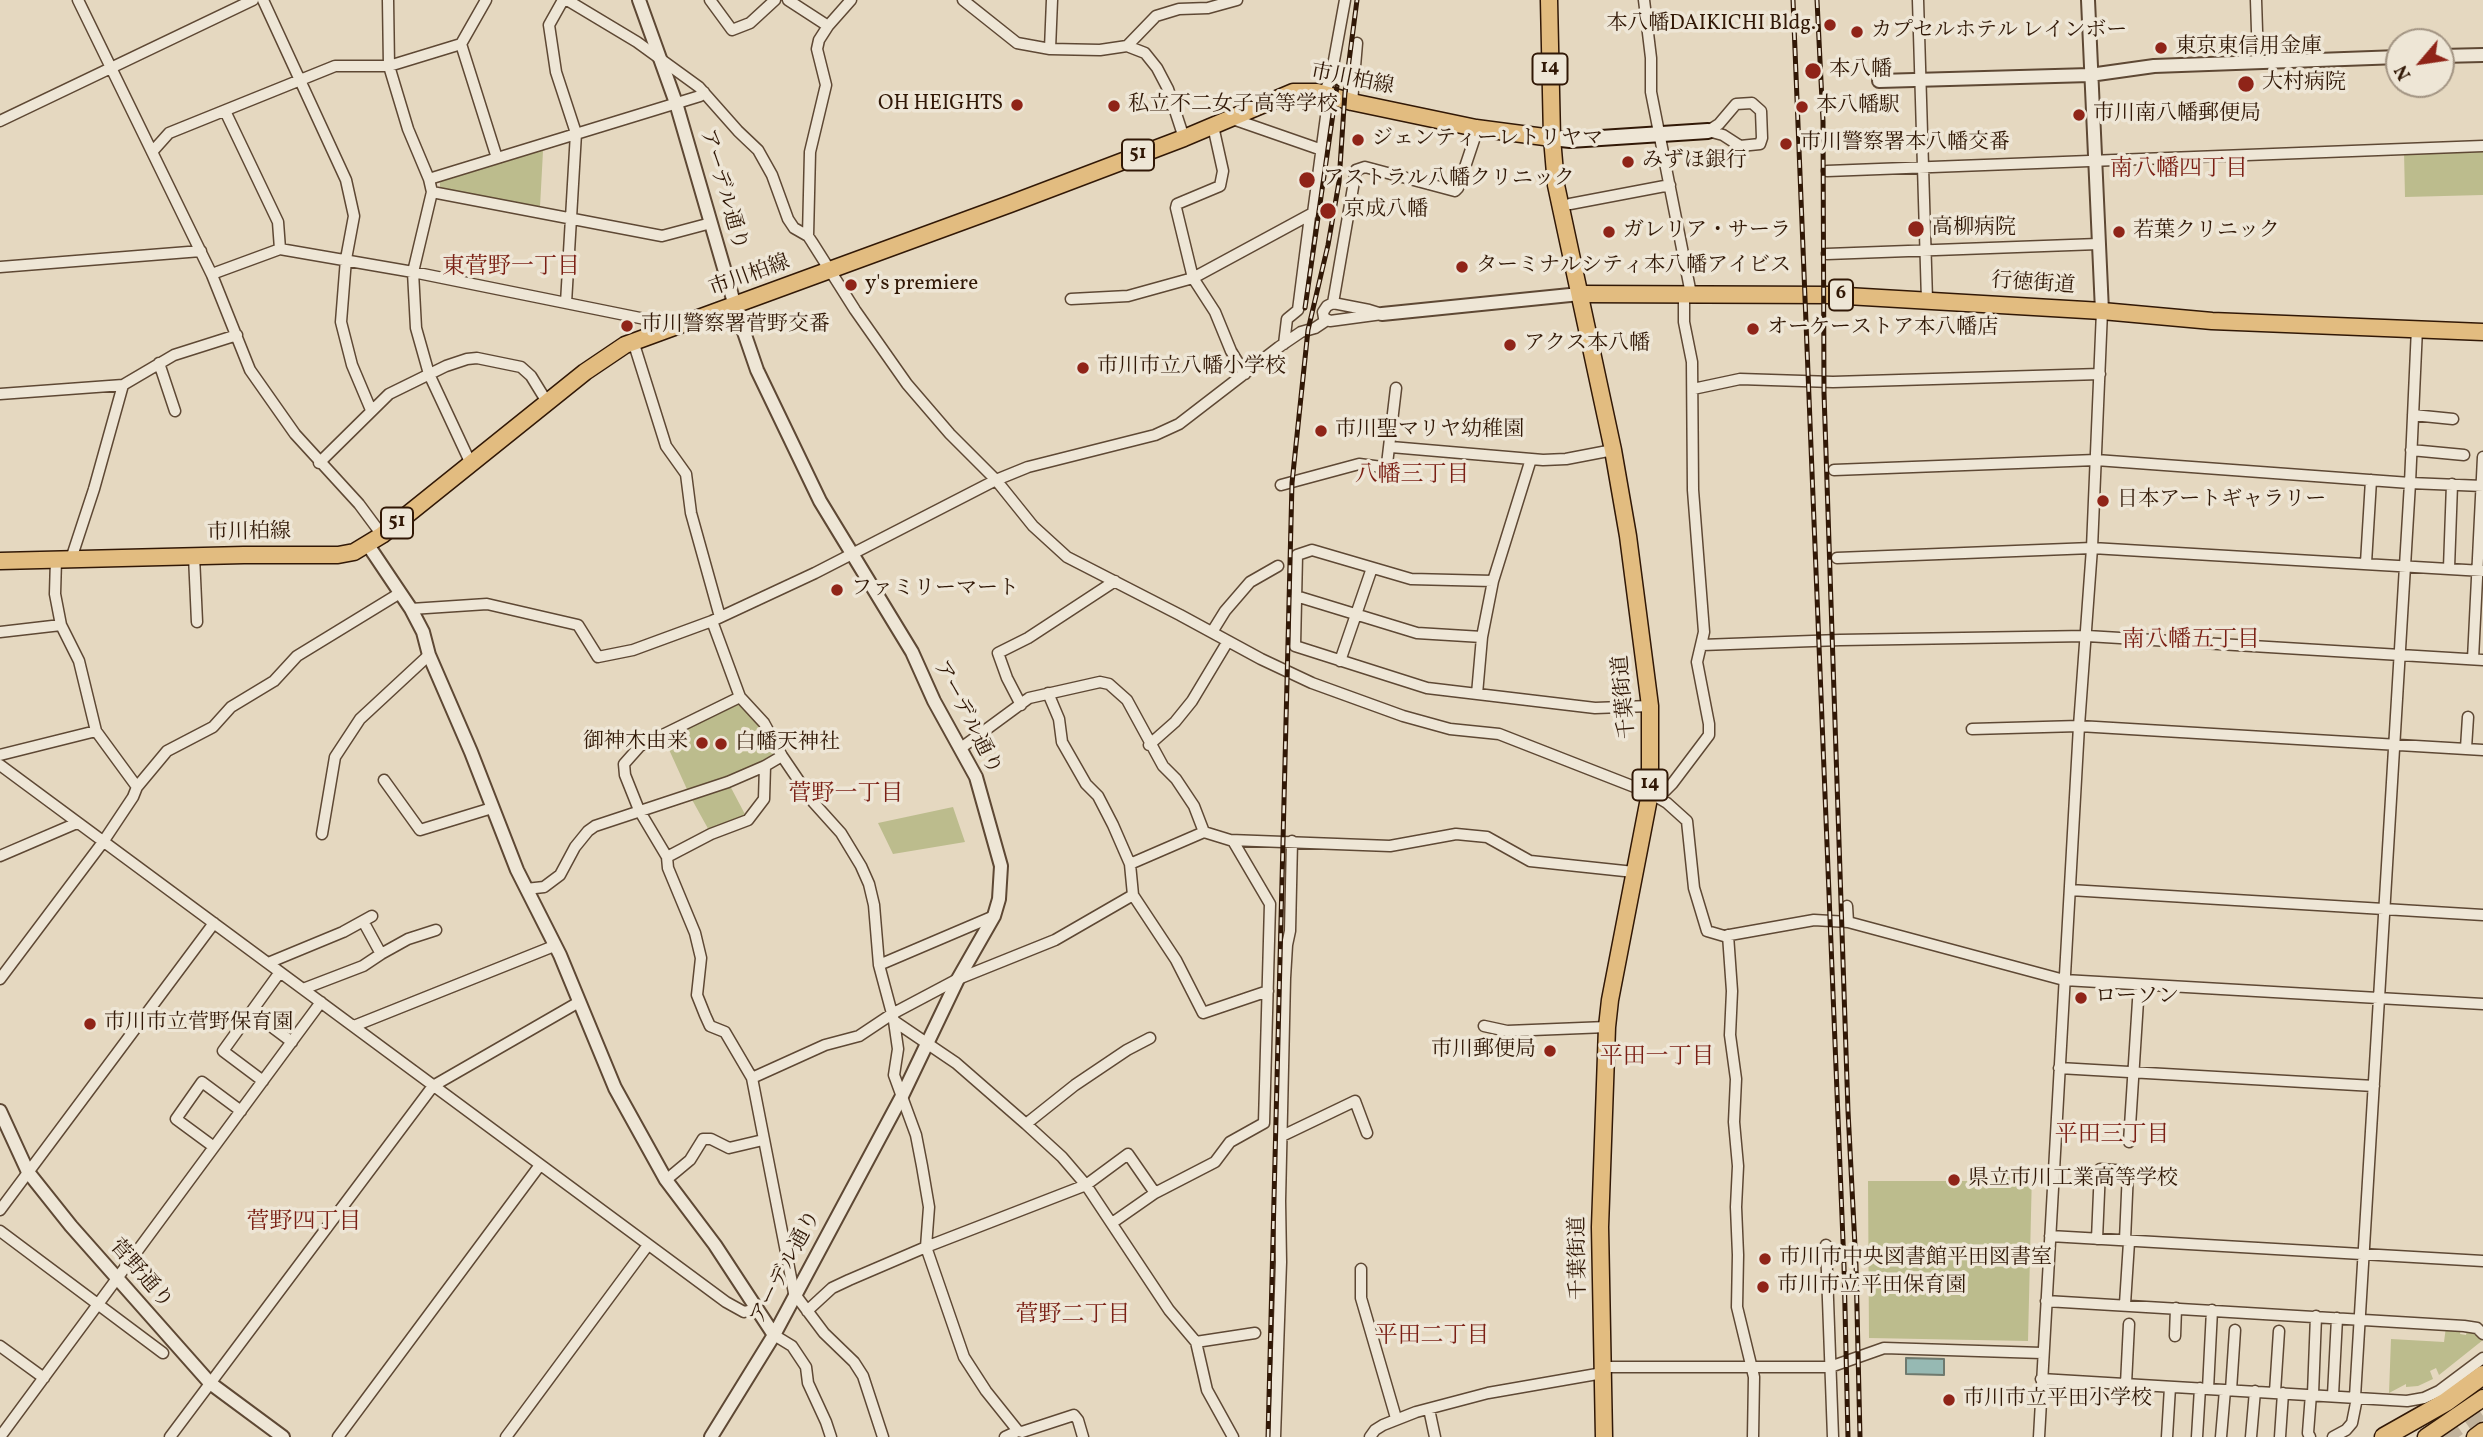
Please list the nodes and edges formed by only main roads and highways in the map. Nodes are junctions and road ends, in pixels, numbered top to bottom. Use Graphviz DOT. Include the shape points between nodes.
graph roads {
  1 [pos="1549,0"];
  2 [pos="1708,131"];
  3 [pos="1552,138"];
  4 [pos="1580,294"];
  5 [pos="2483,332"];
  6 [pos="0,561"];
  7 [pos="2483,1375"];
  8 [pos="2483,1398"];
  9 [pos="2483,1431"];
  10 [pos="1604,1437"];
  11 [pos="2384,1437"];
  12 [pos="2426,1437"];
  13 [pos="2475,1437"];
  1 -- 3 [label="main road, 千葉街道 / 14"];
  2 -- 3 [label="main road"];
  3 -- 4 [label="main road, 千葉街道 / 14" via="1556,185"];
  3 -- 6 [label="main road, 市川柏線 / 51" via="1293,92 1184,138 637,339 584,372 354,552"];
  4 -- 5 [label="main road, 行徳街道 / 6" via="1830,295 2212,321"];
  4 -- 10 [label="main road, 千葉街道 / 14" via="1628,536 1650,706 1650,793 1607,1027 1600,1227"];
  7 -- 11 [label="highway" via="2437,1408"];
  8 -- 12 [label="main road"];
  9 -- 13 [label="main road"];
}
